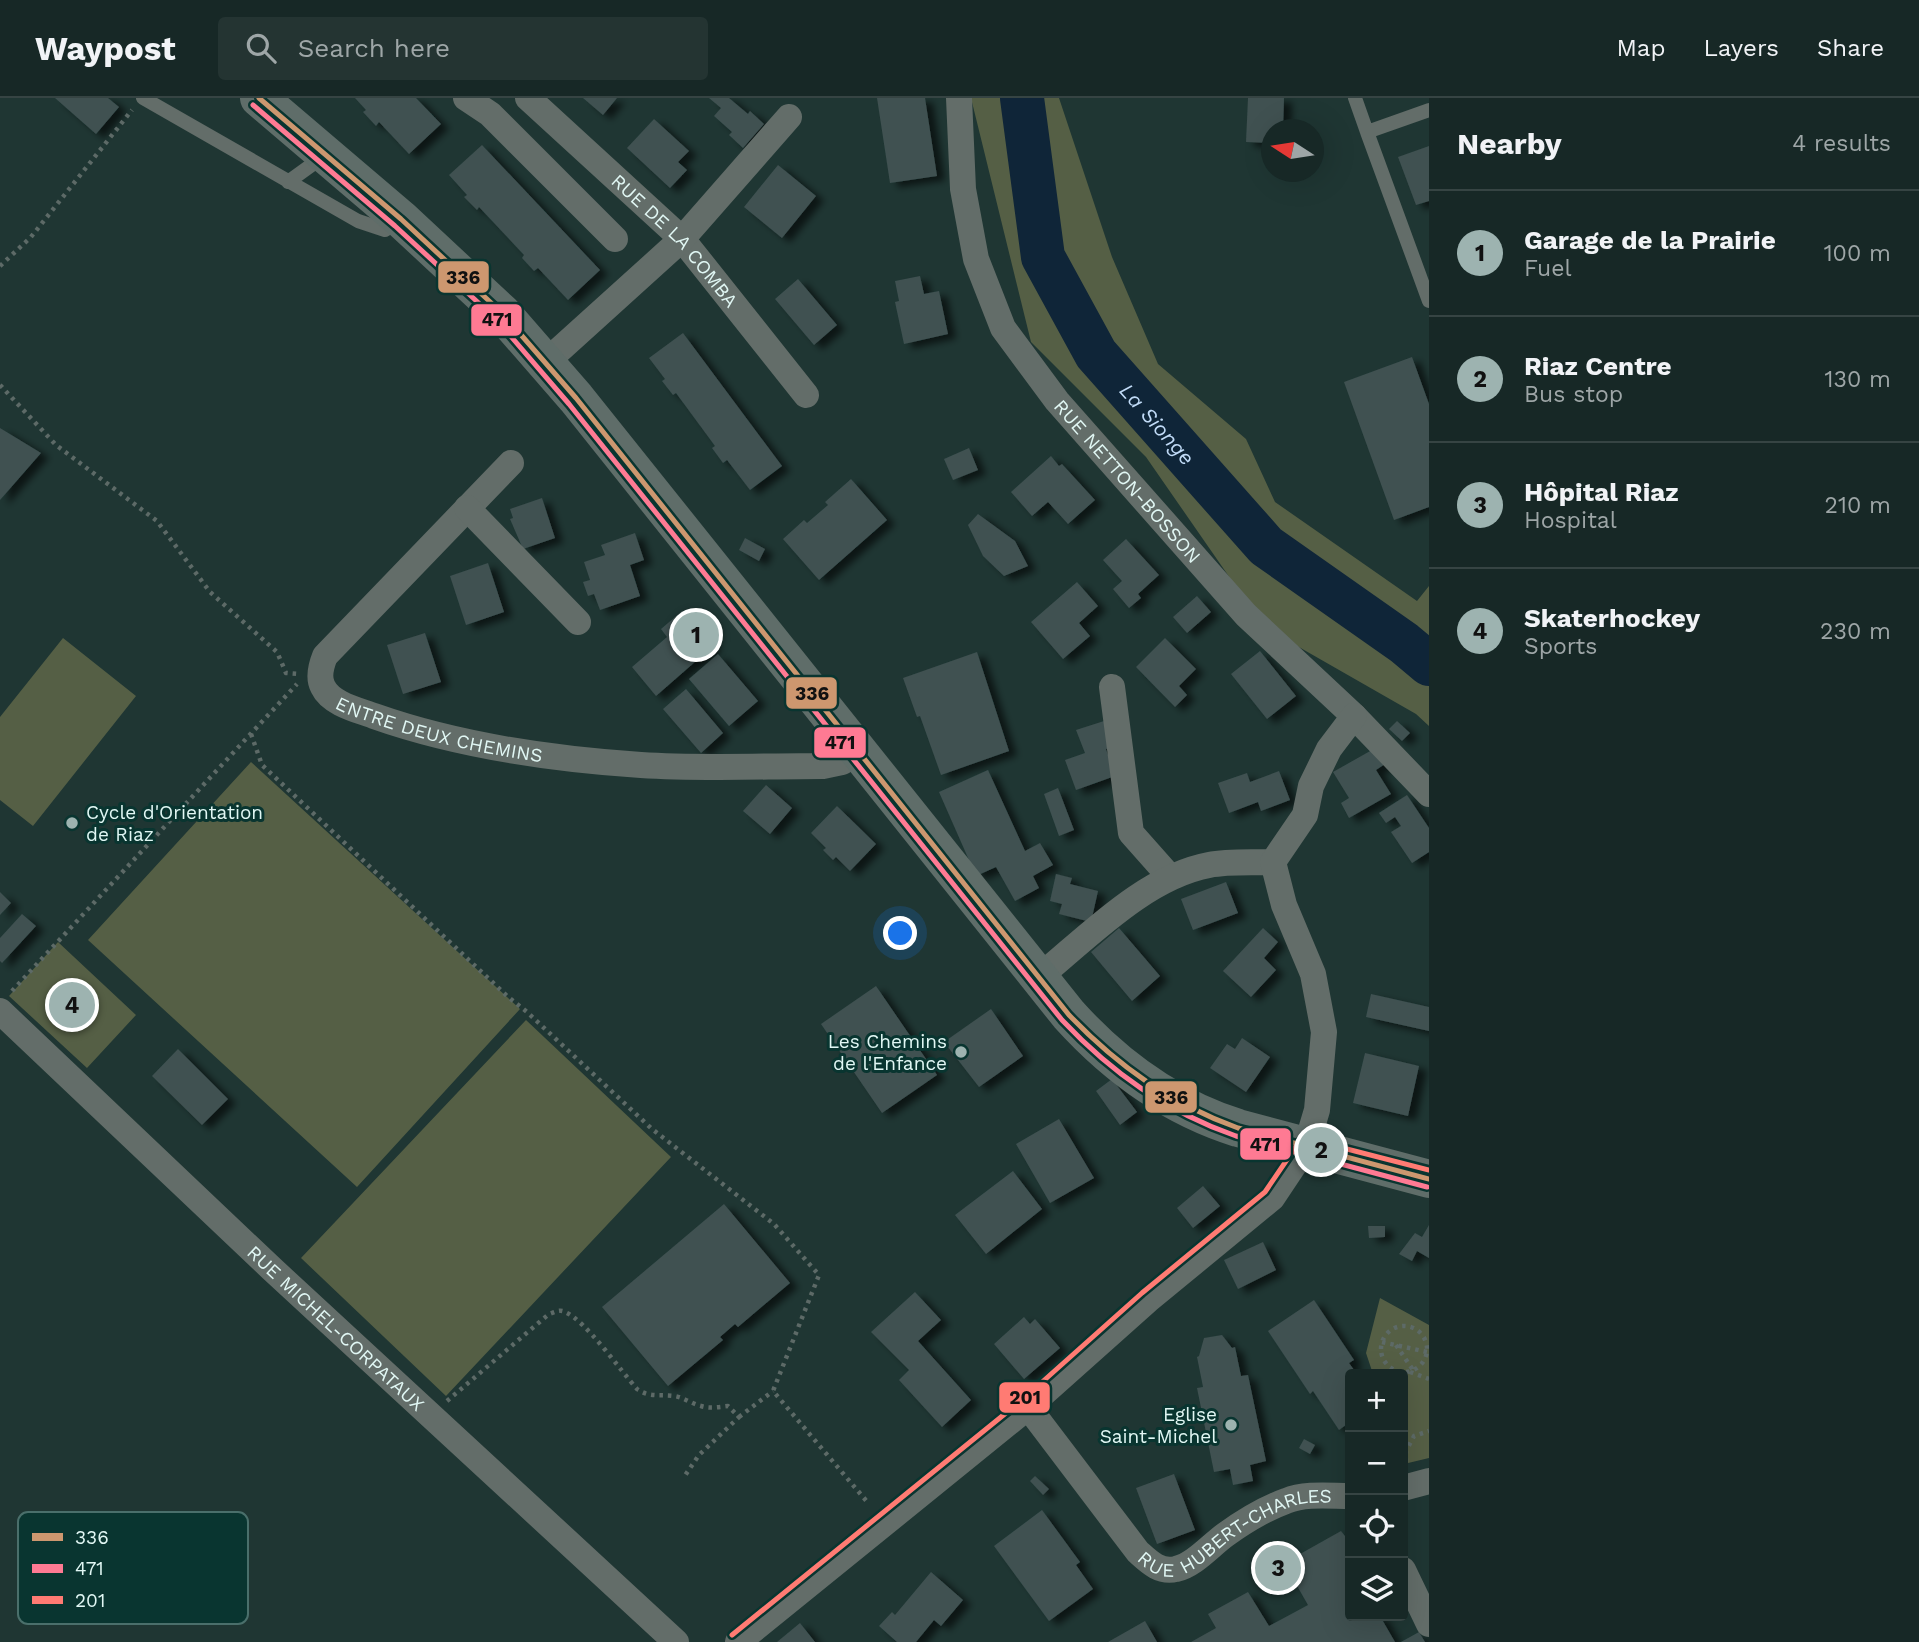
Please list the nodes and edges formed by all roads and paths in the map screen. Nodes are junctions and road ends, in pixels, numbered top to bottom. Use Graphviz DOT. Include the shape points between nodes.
graph roads {
  1 [pos="259,98"];
  2 [pos="466,98"];
  3 [pos="528,98"];
  4 [pos="959,98"];
  5 [pos="1355,98"];
  6 [pos="138,103"];
  7 [pos="497,106"];
  8 [pos="1429,110"];
  9 [pos="789,117"];
  10 [pos="1367,132"];
  11 [pos="326,155"];
  12 [pos="288,182"];
  13 [pos="401,219"];
  14 [pos="615,239"];
  15 [pos="682,239"];
  16 [pos="0,266"];
  17 [pos="1429,301"];
  18 [pos="546,362"];
  19 [pos="0,385"];
  20 [pos="806,395"];
  21 [pos="511,463"];
  22 [pos="467,508"];
  23 [pos="578,622"];
  24 [pos="1112,687"];
  25 [pos="1354,716"];
  26 [pos="251,734"];
  27 [pos="859,751"];
  28 [pos="1429,794"];
  29 [pos="1273,862"];
  30 [pos="1170,877"];
  31 [pos="1040,977"];
  32 [pos="5,1003"];
  33 [pos="1306,1147"];
  34 [pos="1429,1179"];
  35 [pos="1382,1342"];
  36 [pos="1396,1345"];
  37 [pos="1427,1352"];
  38 [pos="1411,1371"];
  39 [pos="1429,1379"];
  40 [pos="773,1391"];
  41 [pos="1028,1407"];
  42 [pos="430,1415"];
  43 [pos="740,1417"];
  44 [pos="1429,1431"];
  45 [pos="1408,1447"];
  46 [pos="684,1477"];
  47 [pos="1408,1477"];
  48 [pos="1429,1481"];
  49 [pos="1345,1496"];
  50 [pos="886,1524"];
  51 [pos="1408,1580"];
  52 [pos="1429,1624"];
  53 [pos="676,1642"];
  54 [pos="738,1642"];
  1 -- 11 [label="main road"];
  2 -- 7 [label="street"];
  3 -- 15 [label="street, RUE DE LA COMBA"];
  4 -- 25 [label="street, RUE NETTON-BOSSON" via="964,189 976,259 1003,328 1057,401 1246,615"];
  5 -- 10 [label="lane"];
  6 -- 12 [label="lane"];
  6 -- 16 [label="path" via="30,237"];
  7 -- 14 [label="street"];
  8 -- 10 [label="lane"];
  9 -- 15 [label="street"];
  10 -- 17 [label="lane"];
  11 -- 12 [label="lane"];
  11 -- 13 [label="main road"];
  12 -- 13 [label="lane" via="372,228 385,230"];
  13 -- 18 [label="main road" via="502,313"];
  15 -- 18 [label="street"];
  15 -- 20 [label="street, RUE DE LA COMBA"];
  18 -- 27 [label="main road"];
  19 -- 26 [label="path" via="56,445 157,521 210,592 277,652 286,673 305,675"];
  21 -- 22 [label="street, ENTRE DEUX CHEMINS"];
  22 -- 23 [label="street"];
  22 -- 27 [label="street, ENTRE DEUX CHEMINS" via="325,656 321,682 337,700 447,738 565,758 643,765 823,766 842,762"];
  24 -- 30 [label="street" via="1131,833"];
  25 -- 28 [label="street, RUE NETTON-BOSSON"];
  25 -- 29 [label="street" via="1329,749 1311,786 1305,816"];
  26 -- 32 [label="path"];
  26 -- 40 [label="path" via="262,765 652,1129 774,1224 819,1275"];
  27 -- 31 [label="main road"];
  29 -- 30 [label="street" via="1209,865"];
  29 -- 33 [label="street" via="1284,905 1313,974 1324,1032 1317,1110"];
  30 -- 31 [label="street" via="1122,908"];
  31 -- 33 [label="main road" via="1100,1047 1155,1090 1222,1123"];
  32 -- 42 [label="street, RUE MICHEL-CORPATAUX" via="157,1161"];
  33 -- 34 [label="main road"];
  33 -- 41 [label="street" via="1272,1198"];
  35 -- 36 [label="path"];
  35 -- 37 [label="path" via="1391,1330 1405,1325 1424,1336"];
  35 -- 38 [label="path" via="1387,1364 1400,1372"];
  36 -- 37 [label="path"];
  36 -- 38 [label="path"];
  37 -- 38 [label="path" via="1421,1365"];
  38 -- 39 [label="path"];
  40 -- 43 [label="path"];
  40 -- 50 [label="path"];
  41 -- 49 [label="street, RUE HUBERT-CHARLES" via="1138,1552 1162,1569 1188,1564 1239,1526 1288,1500"];
  41 -- 50 [label="street"];
  42 -- 43 [label="path" via="558,1311 583,1325 643,1394 676,1396 702,1407 728,1406"];
  42 -- 53 [label="street, RUE MICHEL-CORPATAUX"];
  43 -- 46 [label="path" via="699,1455"];
  44 -- 45 [label="path" via="1413,1436"];
  47 -- 48 [label="street"];
  50 -- 54 [label="street"];
  51 -- 52 [label="street"];
}
